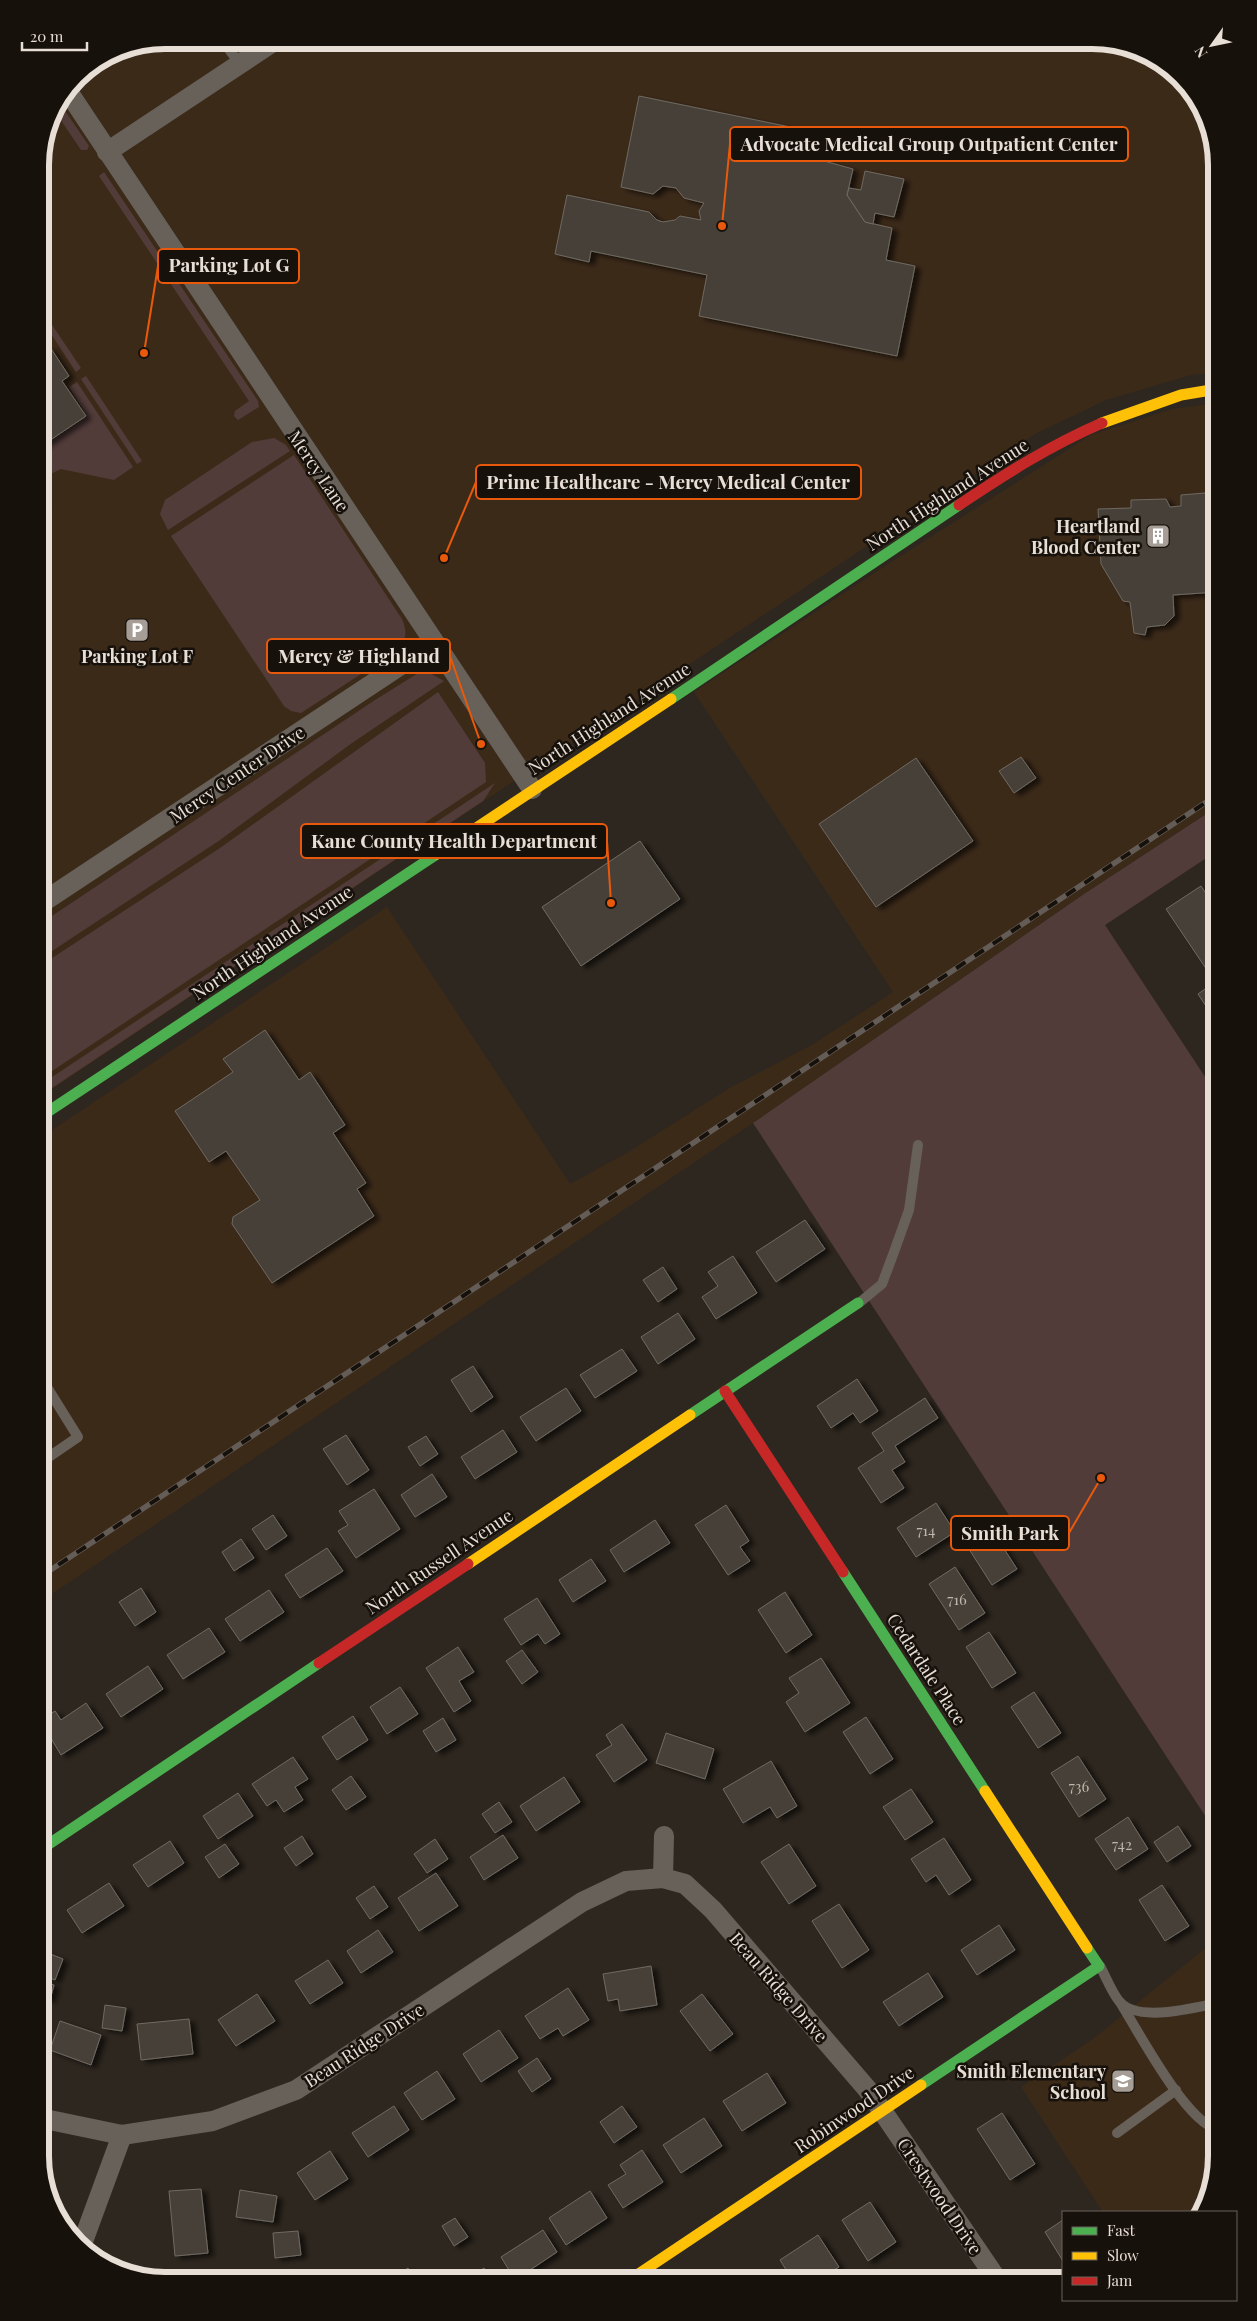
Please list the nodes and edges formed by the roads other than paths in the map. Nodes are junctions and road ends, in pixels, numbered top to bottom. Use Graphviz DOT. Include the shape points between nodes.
graph roads {
  1 [pos="229,49"];
  2 [pos="262,49"];
  3 [pos="240,64"];
  4 [pos="71,96"];
  5 [pos="107,152"];
  6 [pos="1208,390"];
  7 [pos="434,643"];
  8 [pos="532,790"];
  9 [pos="49,898"];
  10 [pos="49,1111"];
  11 [pos="918,1145"];
  12 [pos="858,1303"];
  13 [pos="49,1390"];
  14 [pos="725,1391"];
  15 [pos="49,1457"];
  16 [pos="664,1836"];
  17 [pos="49,1844"];
  18 [pos="663,1878"];
  19 [pos="1099,1966"];
  20 [pos="1120,2002"];
  21 [pos="1208,2005"];
  22 [pos="1176,2090"];
  23 [pos="882,2112"];
  24 [pos="49,2120"];
  25 [pos="1208,2127"];
  26 [pos="1117,2133"];
  27 [pos="122,2135"];
  28 [pos="84,2239"];
  29 [pos="642,2272"];
  30 [pos="992,2272"];
  1 -- 3 [label="lane"];
  2 -- 3 [label="street"];
  3 -- 5 [label="street"];
  4 -- 5 [label="street, Mercy Lane"];
  5 -- 7 [label="street, Mercy Lane"];
  6 -- 8 [label="street, North Highland Avenue" via="1181,395 1111,418 1025,462"];
  7 -- 8 [label="street, Mercy Lane"];
  7 -- 9 [label="street, Mercy Center Drive"];
  8 -- 10 [label="street, North Highland Avenue"];
  11 -- 12 [label="lane" via="909,1210 882,1284"];
  12 -- 14 [label="street, North Russell Avenue"];
  13 -- 15 [label="lane" via="78,1437"];
  14 -- 17 [label="street, North Russell Avenue"];
  14 -- 19 [label="street, Cedardale Place"];
  16 -- 18 [label="street"];
  18 -- 23 [label="street, Beau Ridge Drive" via="685,1884 713,1910 868,2090"];
  18 -- 27 [label="street, Beau Ridge Drive" via="626,1881 582,1902 296,2090 212,2121"];
  19 -- 20 [label="lane"];
  19 -- 23 [label="street, Robinwood Drive"];
  20 -- 21 [label="lane" via="1139,2012 1162,2014"];
  20 -- 22 [label="lane"];
  22 -- 25 [label="lane"];
  22 -- 26 [label="lane"];
  23 -- 29 [label="street, Robinwood Drive"];
  23 -- 30 [label="street, Crestwood Drive"];
  24 -- 27 [label="street, Beau Ridge Drive"];
  27 -- 28 [label="street"];
}
